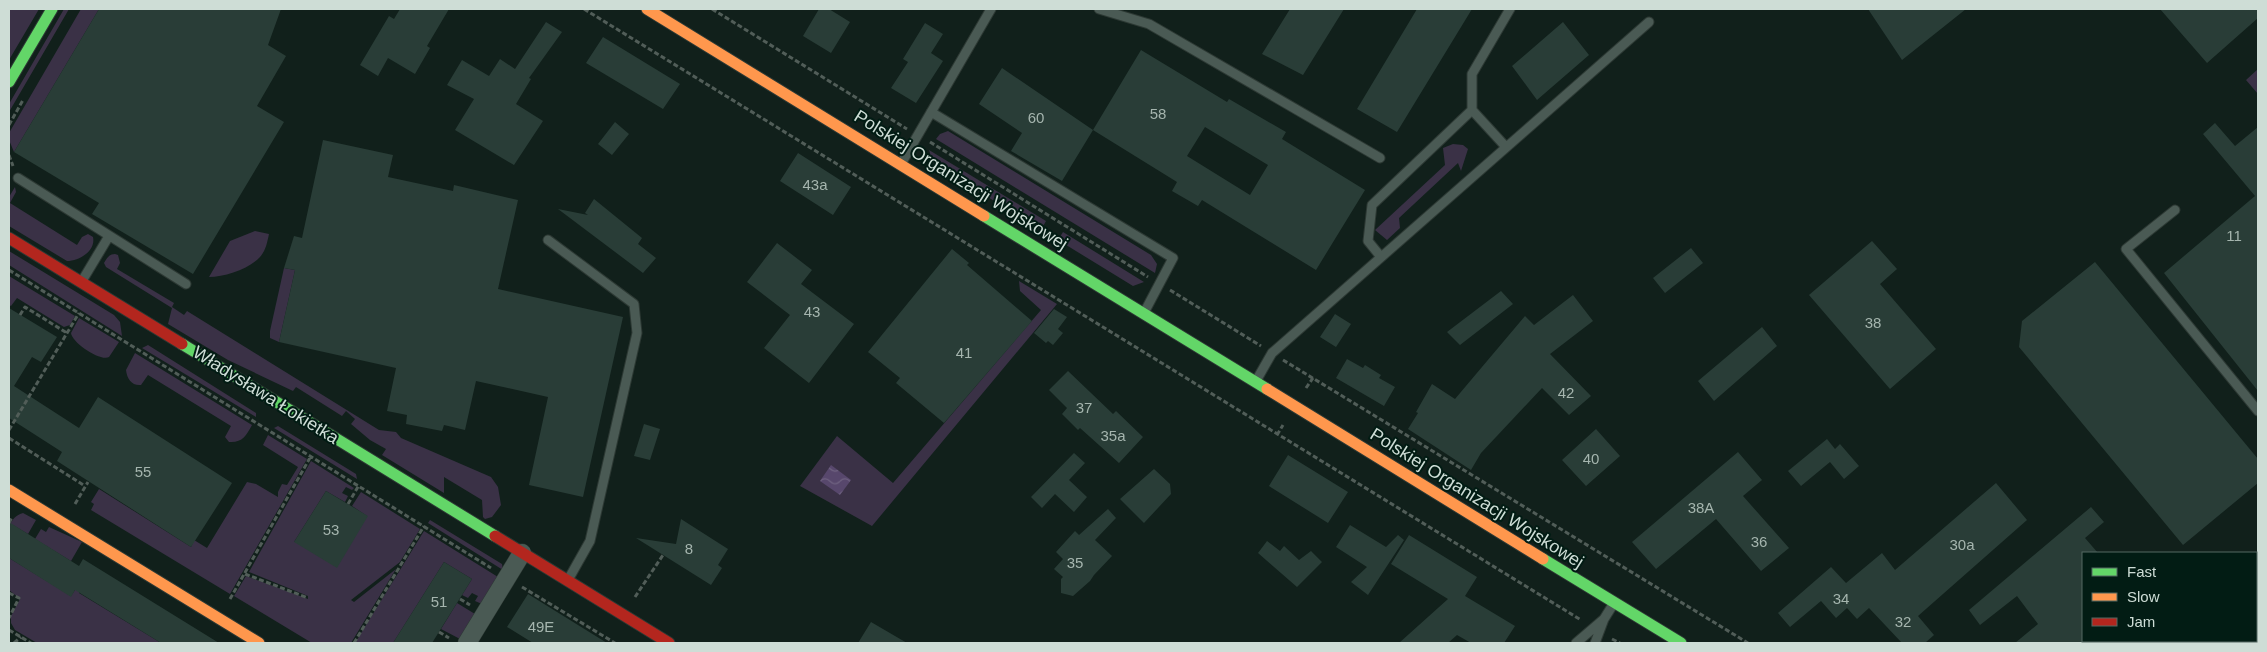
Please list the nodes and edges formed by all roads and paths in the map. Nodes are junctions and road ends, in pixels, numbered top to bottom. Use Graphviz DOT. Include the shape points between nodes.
graph roads {
  1 [pos="52,9"];
  2 [pos="584,9"];
  3 [pos="647,9"];
  4 [pos="712,9"];
  5 [pos="991,9"];
  6 [pos="1099,9"];
  7 [pos="1510,9"];
  8 [pos="1649,22"];
  9 [pos="9,82"];
  10 [pos="1472,110"];
  11 [pos="931,112"];
  12 [pos="918,135"];
  13 [pos="1506,148"];
  14 [pos="1380,158"];
  15 [pos="901,164"];
  16 [pos="18,178"];
  17 [pos="2174,210"];
  18 [pos="109,236"];
  19 [pos="9,238"];
  20 [pos="548,240"];
  21 [pos="1382,257"];
  22 [pos="9,270"];
  23 [pos="81,282"];
  24 [pos="1159,283"];
  25 [pos="186,284"];
  26 [pos="1143,313"];
  27 [pos="79,314"];
  28 [pos="20,315"];
  29 [pos="67,333"];
  30 [pos="1272,353"];
  31 [pos="1256,382"];
  32 [pos="2258,411"];
  33 [pos="9,430"];
  34 [pos="9,438"];
  35 [pos="311,456"];
  36 [pos="85,486"];
  37 [pos="9,490"];
  38 [pos="424,526"];
  39 [pos="522,553"];
  40 [pos="245,574"];
  41 [pos="508,578"];
  42 [pos="568,581"];
  43 [pos="9,592"];
  44 [pos="308,598"];
  45 [pos="1614,602"];
  46 [pos="9,618"];
  47 [pos="218,619"];
  48 [pos="1597,629"];
  49 [pos="9,630"];
  50 [pos="21,638"];
  51 [pos="14,643"];
  52 [pos="31,643"];
  53 [pos="260,643"];
  54 [pos="354,643"];
  55 [pos="467,643"];
  56 [pos="615,643"];
  57 [pos="668,643"];
  58 [pos="1576,643"];
  59 [pos="1595,643"];
  60 [pos="1620,643"];
  61 [pos="1681,643"];
  62 [pos="1748,643"];
  1 -- 9 [label="main road"];
  2 -- 48 [label="path"];
  3 -- 15 [label="main road, Polskiej Organizacji Wojskowej"];
  4 -- 12 [label="path"];
  5 -- 11 [label="lane"];
  6 -- 14 [label="lane" via="1149,24"];
  7 -- 10 [label="lane" via="1472,74"];
  8 -- 13 [label="lane"];
  10 -- 13 [label="lane"];
  10 -- 21 [label="lane" via="1372,205 1368,241"];
  11 -- 12 [label="lane"];
  11 -- 24 [label="lane" via="1172,258"];
  12 -- 15 [label="lane"];
  12 -- 24 [label="path"];
  13 -- 21 [label="lane"];
  15 -- 26 [label="main road, Polskiej Organizacji Wojskowej"];
  16 -- 18 [label="lane"];
  17 -- 32 [label="lane" via="2126,249"];
  18 -- 23 [label="lane"];
  18 -- 25 [label="lane"];
  19 -- 23 [label="main road, Władysława Łokietka"];
  20 -- 42 [label="lane" via="634,304 636,333 590,541"];
  21 -- 30 [label="lane"];
  22 -- 27 [label="path"];
  23 -- 39 [label="main road, Władysława Łokietka"];
  24 -- 26 [label="lane"];
  24 -- 30 [label="path"];
  26 -- 31 [label="main road, Polskiej Organizacji Wojskowej"];
  27 -- 29 [label="path"];
  27 -- 35 [label="path"];
  28 -- 29 [label="path" via="25,307"];
  29 -- 33 [label="path"];
  30 -- 31 [label="lane"];
  30 -- 62 [label="path"];
  31 -- 45 [label="main road, Polskiej Organizacji Wojskowej"];
  34 -- 36 [label="path"];
  35 -- 38 [label="path"];
  35 -- 40 [label="path"];
  37 -- 47 [label="main road"];
  38 -- 41 [label="path"];
  38 -- 54 [label="path"];
  39 -- 41 [label="street"];
  39 -- 42 [label="main road, Władysława Łokietka"];
  40 -- 44 [label="path"];
  40 -- 47 [label="path"];
  41 -- 55 [label="street"];
  41 -- 56 [label="path"];
  42 -- 57 [label="main road, Władysława Łokietka"];
  43 -- 46 [label="path" via="18,598"];
  45 -- 48 [label="lane"];
  45 -- 61 [label="main road, Polskiej Organizacji Wojskowej"];
  47 -- 53 [label="main road"];
  48 -- 58 [label="lane"];
  48 -- 59 [label="lane"];
  48 -- 60 [label="path"];
  49 -- 50 [label="path"];
  50 -- 51 [label="path"];
  50 -- 52 [label="path"];
}
